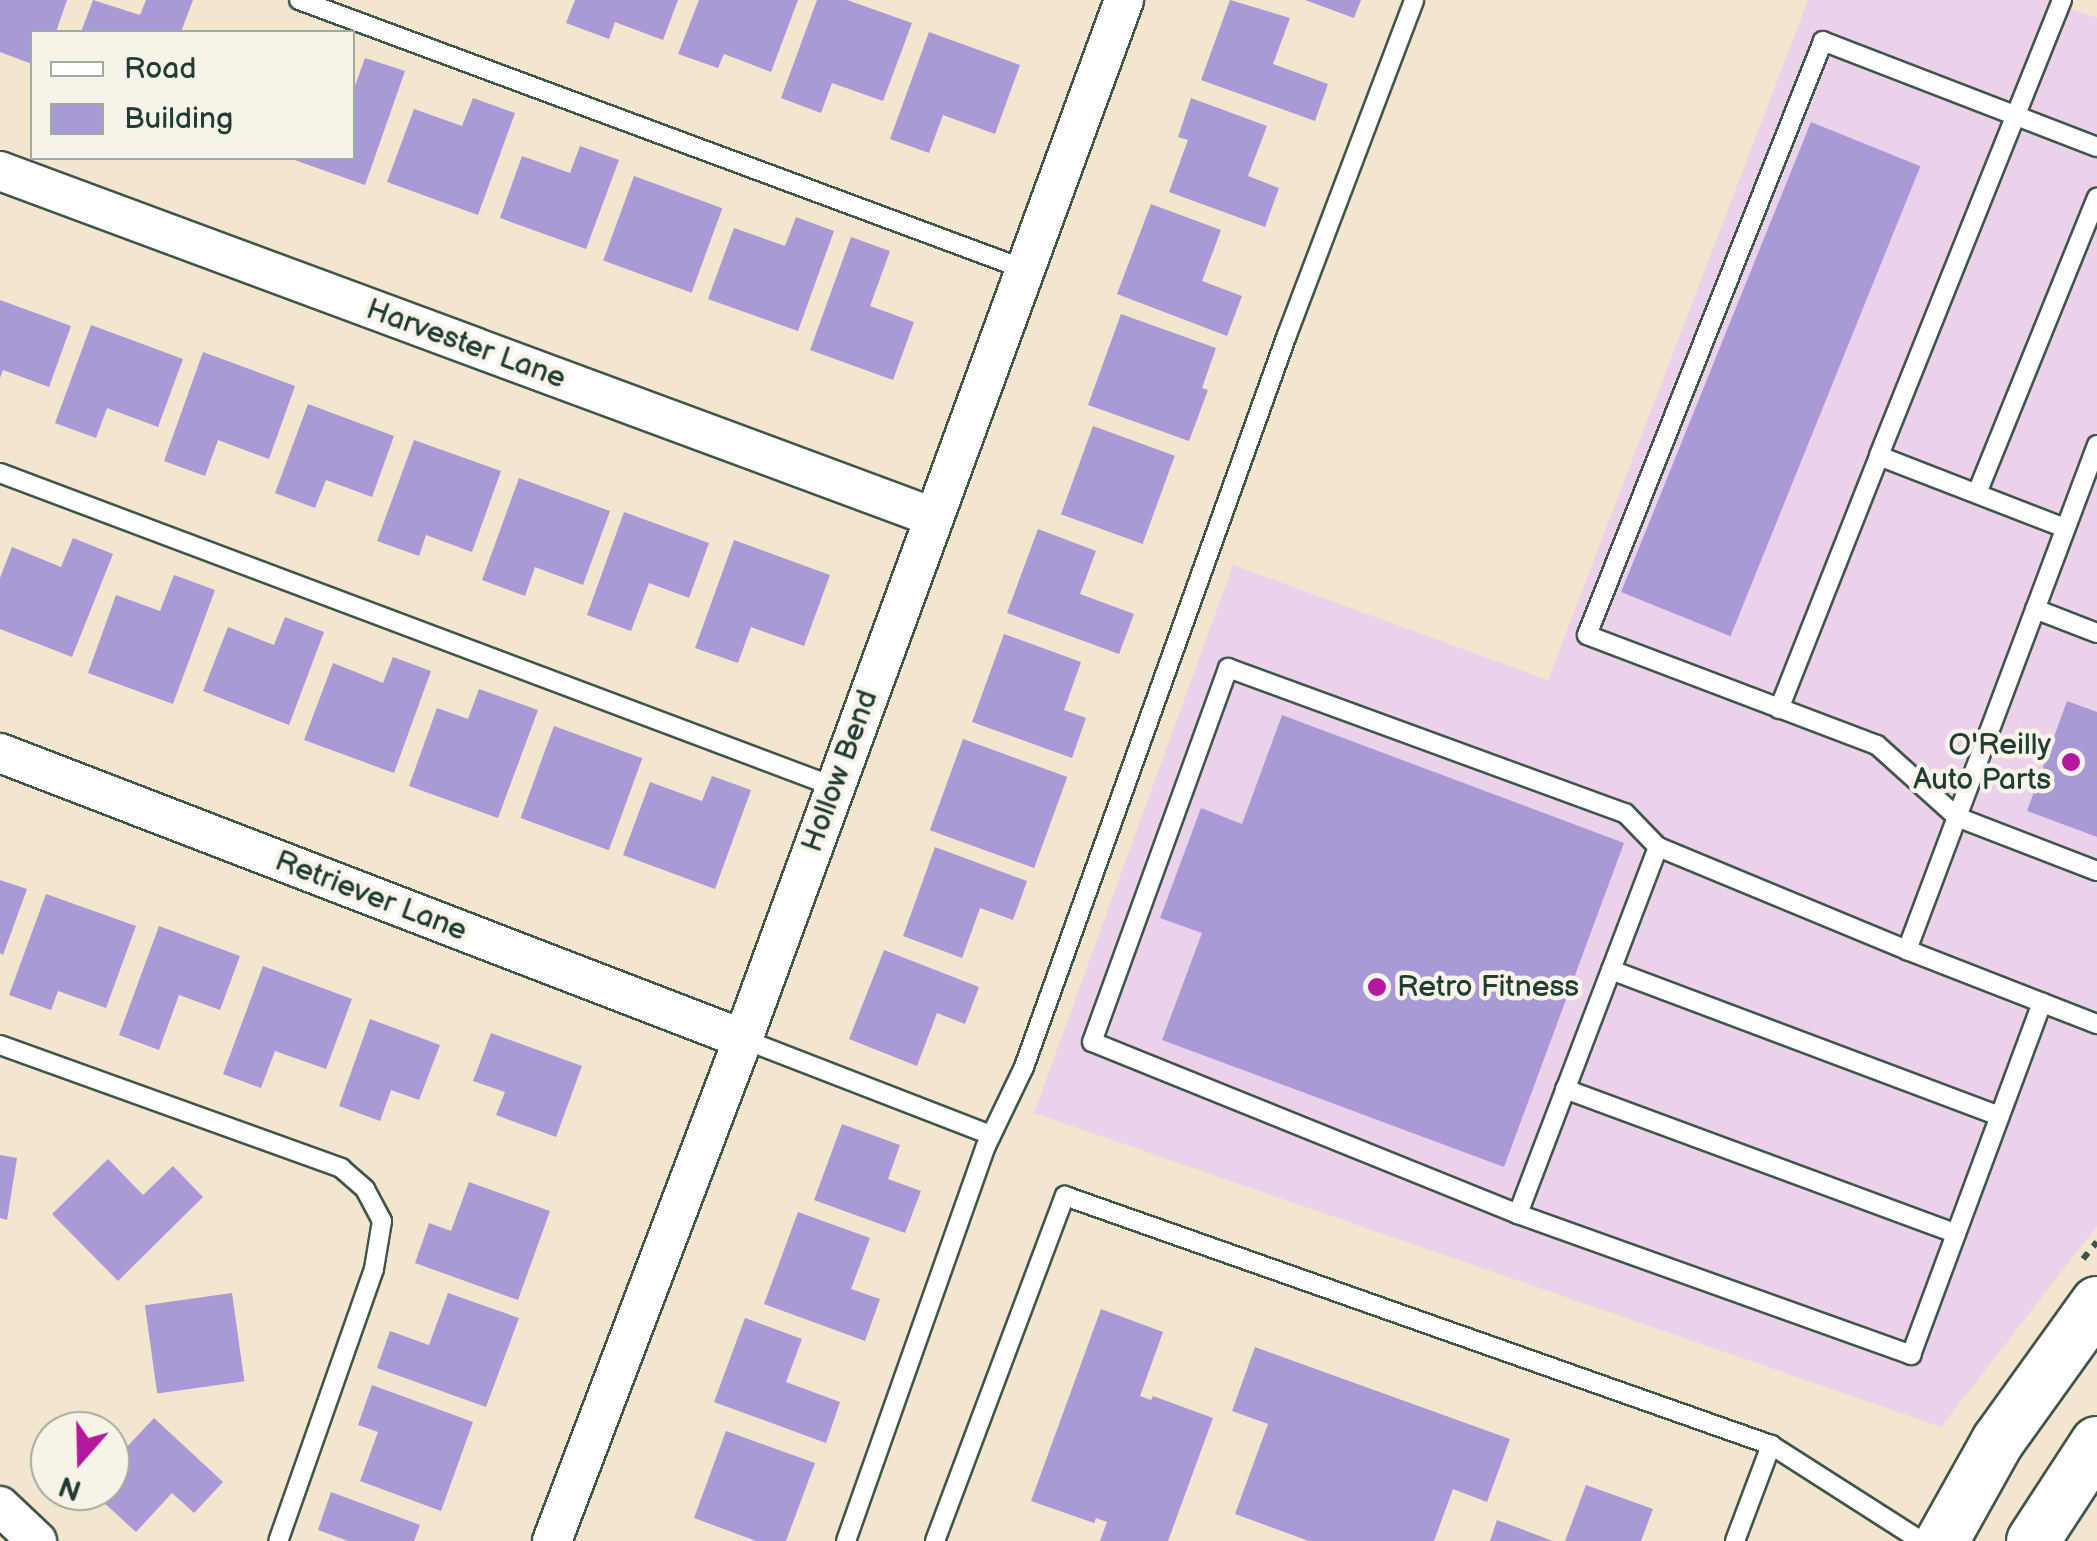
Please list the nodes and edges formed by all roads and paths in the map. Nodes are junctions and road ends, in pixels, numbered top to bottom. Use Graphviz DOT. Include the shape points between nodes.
graph roads {
  1 [pos="298,0"];
  2 [pos="1124,0"];
  3 [pos="1414,0"];
  4 [pos="2062,0"];
  5 [pos="2015,115"];
  6 [pos="2097,147"];
  7 [pos="0,171"];
  8 [pos="2097,197"];
  9 [pos="1024,269"];
  10 [pos="2097,444"];
  11 [pos="1878,456"];
  12 [pos="0,473"];
  13 [pos="1977,493"];
  14 [pos="933,517"];
  15 [pos="2066,528"];
  16 [pos="2036,608"];
  17 [pos="2097,633"];
  18 [pos="1779,709"];
  19 [pos="0,753"];
  20 [pos="835,786"];
  21 [pos="1956,817"];
  22 [pos="1658,847"];
  23 [pos="2097,871"];
  24 [pos="1907,950"];
  25 [pos="1611,970"];
  26 [pos="2042,1003"];
  27 [pos="2097,1024"];
  28 [pos="743,1039"];
  29 [pos="0,1046"];
  30 [pos="1566,1089"];
  31 [pos="2000,1116"];
  32 [pos="992,1136"];
  33 [pos="1518,1214"];
  34 [pos="1956,1234"];
  35 [pos="2097,1304"];
  36 [pos="2097,1443"];
  37 [pos="1771,1446"];
  38 [pos="0,1506"];
  39 [pos="936,1538"];
  40 [pos="37,1541"];
  41 [pos="278,1541"];
  42 [pos="552,1541"];
  43 [pos="846,1541"];
  44 [pos="956,1541"];
  45 [pos="1735,1541"];
  46 [pos="1921,1541"];
  47 [pos="1942,1541"];
  48 [pos="2033,1541"];
  1 -- 9 [label="lane"];
  2 -- 9 [label="street, Hollow Bend"];
  3 -- 32 [label="lane" via="1286,334 1024,1067"];
  4 -- 5 [label="lane"];
  5 -- 6 [label="lane"];
  5 -- 11 [label="lane"];
  5 -- 18 [label="lane" via="1823,40 1587,635"];
  7 -- 14 [label="street, Harvester Lane"];
  8 -- 13 [label="lane"];
  9 -- 14 [label="street, Hollow Bend"];
  10 -- 15 [label="lane"];
  11 -- 13 [label="lane"];
  11 -- 18 [label="lane"];
  12 -- 20 [label="lane"];
  13 -- 15 [label="lane"];
  14 -- 20 [label="street, Hollow Bend"];
  15 -- 16 [label="lane"];
  16 -- 17 [label="lane"];
  16 -- 21 [label="lane"];
  18 -- 21 [label="lane" via="1877,746"];
  19 -- 28 [label="street, Retriever Lane"];
  20 -- 28 [label="street, Hollow Bend"];
  21 -- 23 [label="lane"];
  21 -- 24 [label="lane"];
  22 -- 24 [label="lane"];
  22 -- 25 [label="lane"];
  22 -- 33 [label="lane" via="1625,813 1228,668 1092,1042"];
  24 -- 26 [label="lane"];
  25 -- 30 [label="lane"];
  25 -- 31 [label="lane"];
  26 -- 27 [label="lane"];
  26 -- 31 [label="lane"];
  28 -- 32 [label="lane"];
  28 -- 42 [label="street, Hollow Bend"];
  29 -- 41 [label="lane" via="341,1168 365,1188 382,1221 374,1269"];
  30 -- 33 [label="lane"];
  30 -- 34 [label="lane"];
  31 -- 34 [label="lane"];
  32 -- 43 [label="lane"];
  33 -- 34 [label="lane" via="1911,1355"];
  35 -- 47 [label="main road" via="1998,1441"];
  36 -- 48 [label="main road"];
  37 -- 39 [label="lane" via="1065,1196"];
  37 -- 45 [label="lane"];
  37 -- 46 [label="lane"];
  38 -- 40 [label="street"];
  39 -- 44 [label="lane"];
}
